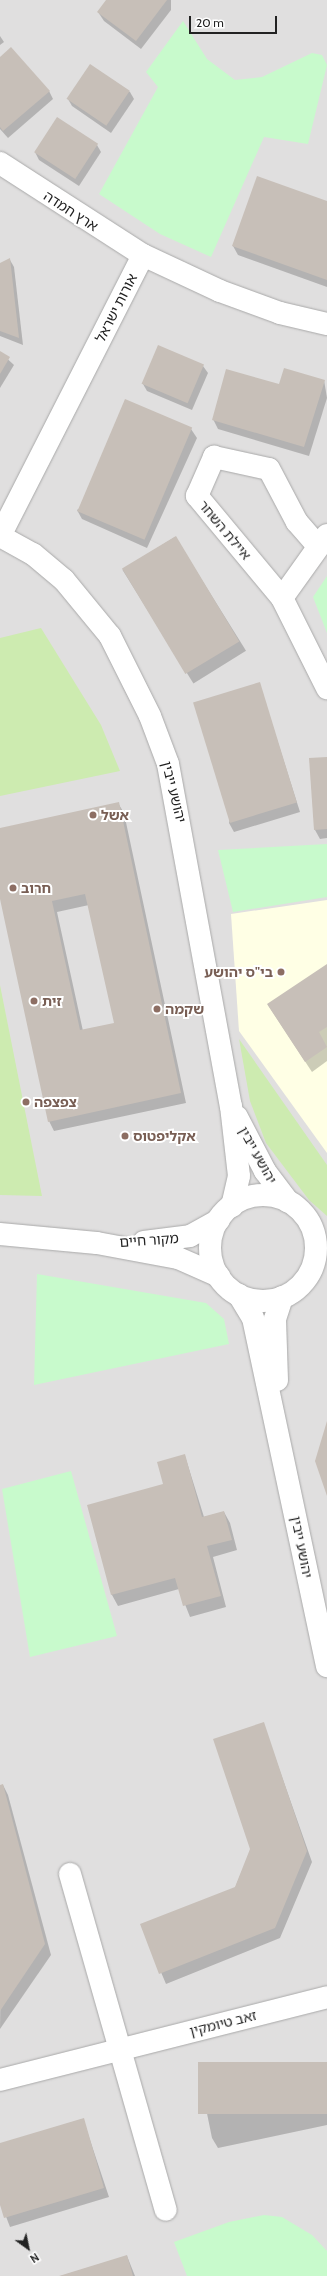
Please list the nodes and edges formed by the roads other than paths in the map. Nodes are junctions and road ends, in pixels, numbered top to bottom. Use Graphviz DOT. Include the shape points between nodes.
graph roads {
  1 [pos="0,163"];
  2 [pos="143,255"];
  3 [pos="327,324"];
  4 [pos="0,536"];
  5 [pos="323,540"];
  6 [pos="282,598"];
  7 [pos="327,688"];
  8 [pos="231,1106"];
  9 [pos="296,1207"];
  10 [pos="226,1213"];
  11 [pos="0,1234"];
  12 [pos="327,1234"];
  13 [pos="97,1243"];
  14 [pos="327,1275"];
  15 [pos="219,1276"];
  16 [pos="290,1292"];
  17 [pos="239,1295"];
  18 [pos="279,1427"];
  19 [pos="327,1666"];
  20 [pos="70,1874"];
  21 [pos="327,1997"];
  22 [pos="120,2049"];
  23 [pos="0,2080"];
  24 [pos="166,2210"];
  1 -- 2 [label="street, ארץ חמדה"];
  2 -- 3 [label="street" via="220,290 280,313"];
  2 -- 4 [label="street, אורות ישראל"];
  4 -- 8 [label="street, יהושע ייבין" via="33,554 86,604 110,636 150,716 177,796"];
  5 -- 6 [label="street, איילת השחר"];
  5 -- 6 [label="street, איילת השחר" via="297,522 269,469 214,457 197,496"];
  6 -- 7 [label="street, איילת השחר"];
  8 -- 9 [label="street, יהושע ייבין" via="265,1171"];
  8 -- 10 [label="street, יהושע ייבין" via="239,1176"];
  9 -- 10 [label="street" via="257,1196"];
  9 -- 12 [label="street"];
  9 -- 16 [label="street" via="314,1233 316,1256 310,1274"];
  10 -- 13 [label="street, מקור חיים" via="204,1230 172,1241"];
  10 -- 15 [label="street" via="211,1250"];
  11 -- 13 [label="street, מקור חיים"];
  13 -- 15 [label="street, מקור חיים" via="178,1258"];
  14 -- 16 [label="street"];
  15 -- 17 [label="street"];
  16 -- 17 [label="street" via="264,1301"];
  16 -- 18 [label="street, יהושע ייבין" via="275,1319"];
  17 -- 18 [label="street, יהושע ייבין" via="253,1318"];
  18 -- 19 [label="street, יהושע ייבין"];
  20 -- 22 [label="street"];
  21 -- 22 [label="street, זאב טיומקין"];
  22 -- 23 [label="street, זאב טיומקין"];
  22 -- 24 [label="street"];
}
